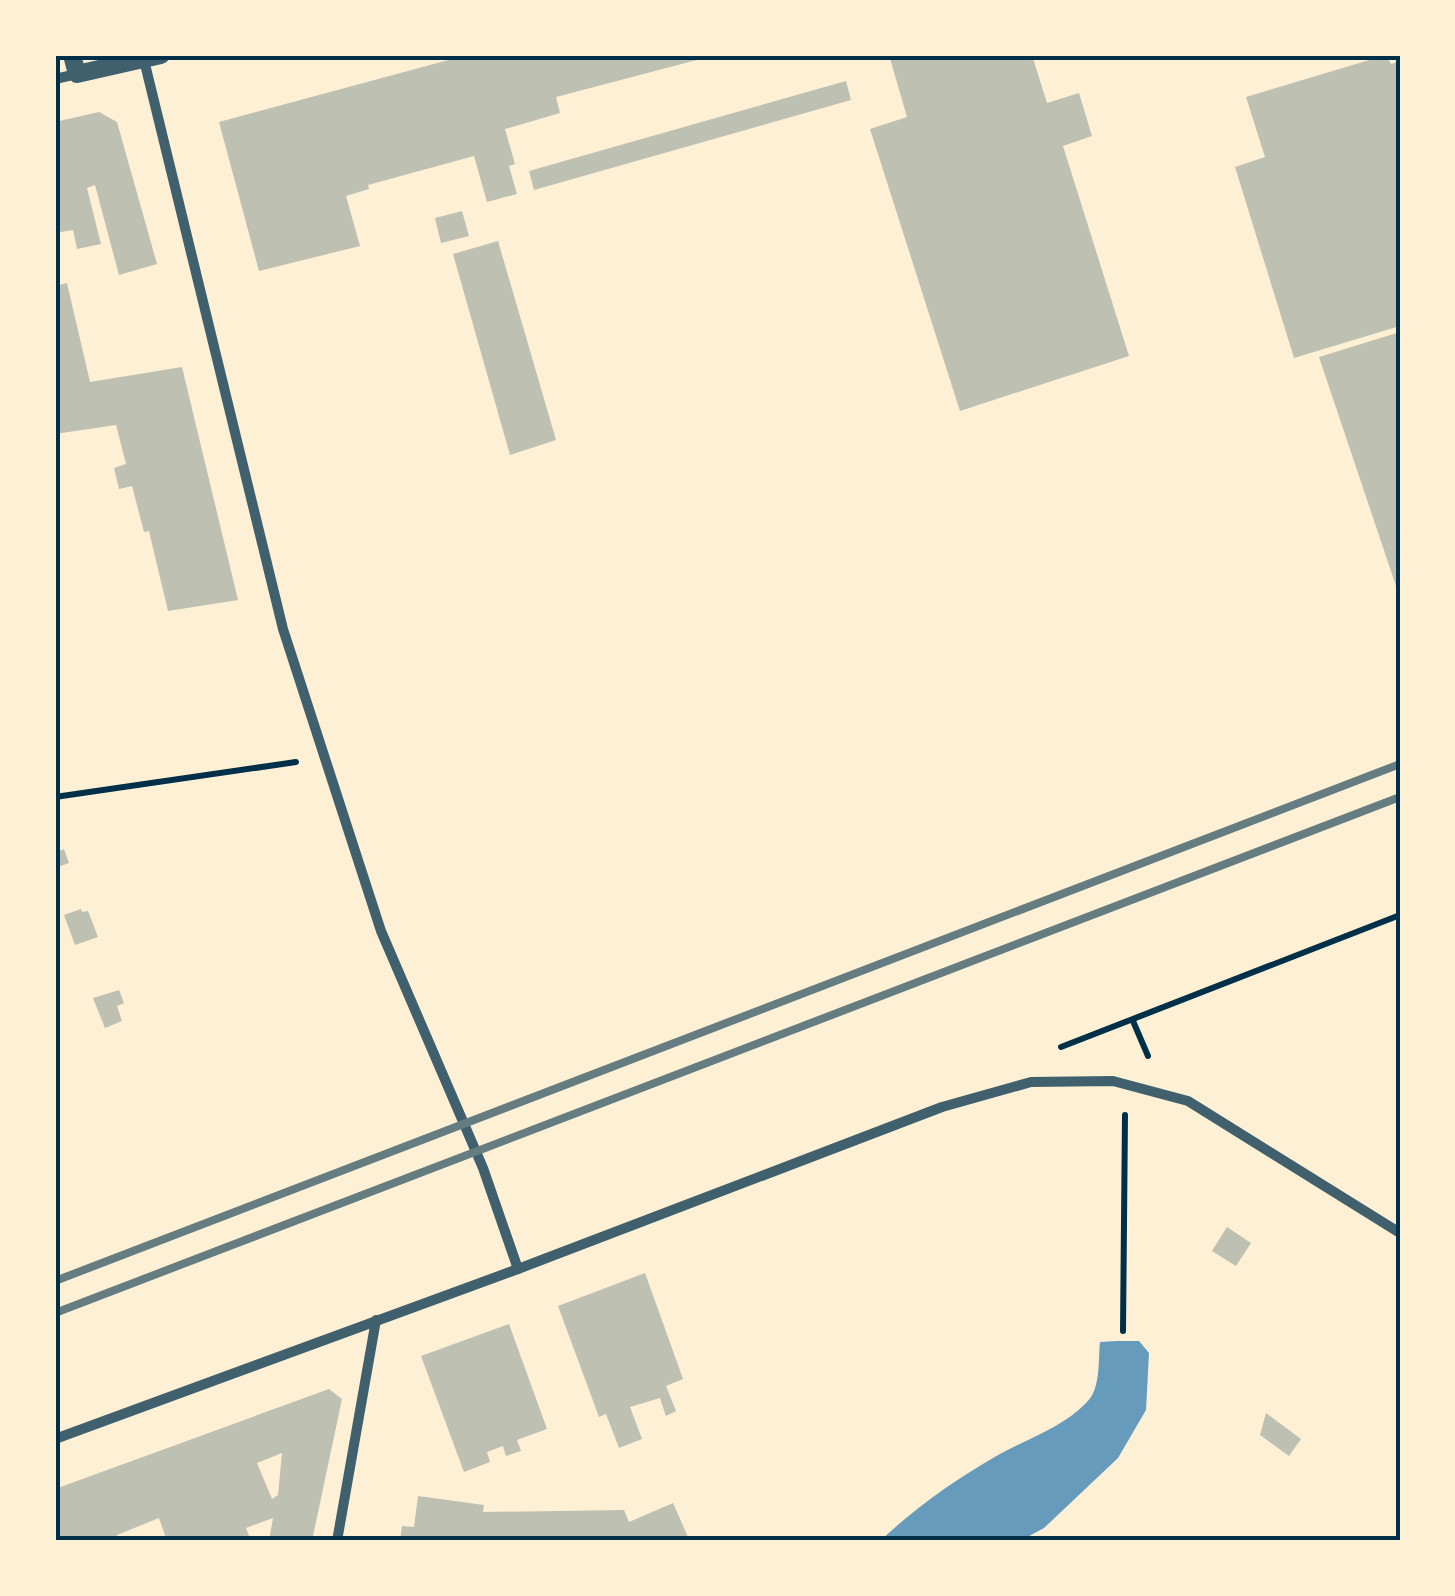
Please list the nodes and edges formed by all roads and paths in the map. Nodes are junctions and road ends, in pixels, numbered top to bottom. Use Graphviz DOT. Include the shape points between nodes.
graph roads {
  1 [pos="72,55"];
  2 [pos="152,57"];
  3 [pos="77,74"];
  4 [pos="55,79"];
  5 [pos="324,758"];
  6 [pos="55,797"];
  7 [pos="1400,914"];
  8 [pos="1031,1082"];
  9 [pos="1125,1084"];
  10 [pos="1400,1232"];
  11 [pos="518,1269"];
  12 [pos="376,1320"];
  13 [pos="1124,1331"];
  14 [pos="55,1439"];
  15 [pos="337,1541"];
  1 -- 3 [label="street"];
  2 -- 3 [label="street"];
  2 -- 5 [label="street" via="283,629"];
  3 -- 4 [label="street"];
  5 -- 6 [label="path"];
  5 -- 11 [label="street" via="381,931 483,1168"];
  7 -- 8 [label="path" via="1060,1048"];
  8 -- 9 [label="street"];
  8 -- 11 [label="street" via="942,1107"];
  9 -- 10 [label="street" via="1188,1101"];
  9 -- 13 [label="path"];
  11 -- 12 [label="street"];
  12 -- 14 [label="street"];
  12 -- 15 [label="street"];
}
